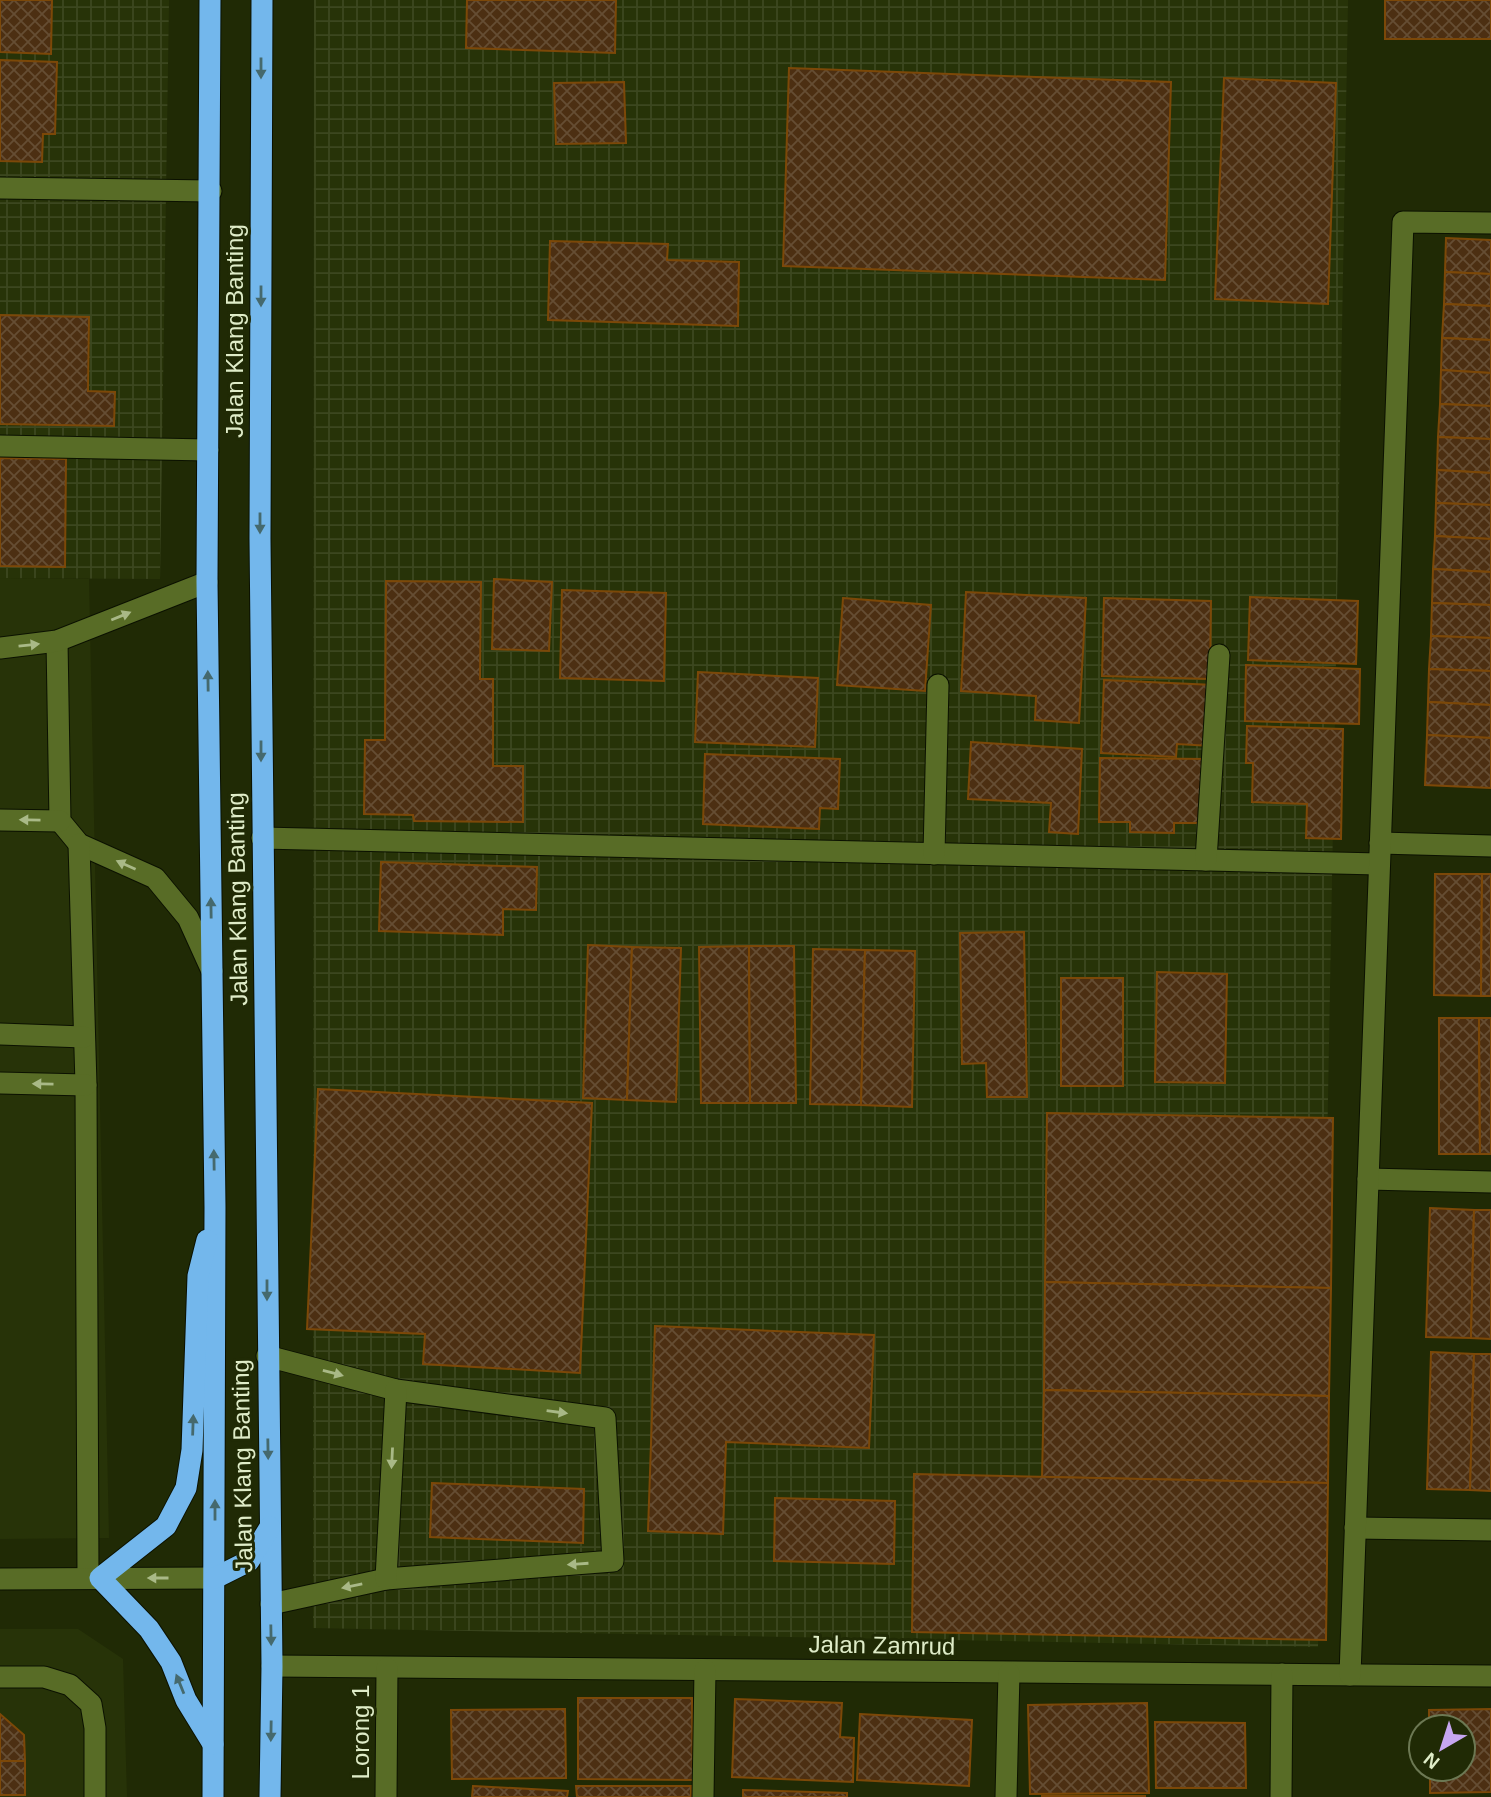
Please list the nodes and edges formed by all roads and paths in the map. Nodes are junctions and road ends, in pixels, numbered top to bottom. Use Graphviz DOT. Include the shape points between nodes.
graph roads {
  1 [pos="211,0"];
  2 [pos="262,0"];
  3 [pos="0,188"];
  4 [pos="211,191"];
  5 [pos="1491,223"];
  6 [pos="0,446"];
  7 [pos="208,450"];
  8 [pos="207,582"];
  9 [pos="57,642"];
  10 [pos="0,648"];
  11 [pos="1219,655"];
  12 [pos="938,685"];
  13 [pos="0,820"];
  14 [pos="60,821"];
  15 [pos="262,838"];
  16 [pos="79,844"];
  17 [pos="1491,846"];
  18 [pos="1380,853"];
  19 [pos="934,854"];
  20 [pos="1206,860"];
  21 [pos="212,971"];
  22 [pos="0,1034"];
  23 [pos="84,1037"];
  24 [pos="0,1083"];
  25 [pos="86,1085"];
  26 [pos="1368,1179"];
  27 [pos="1491,1182"];
  28 [pos="215,1206"];
  29 [pos="267,1356"];
  30 [pos="396,1390"];
  31 [pos="270,1527"];
  32 [pos="1355,1528"];
  33 [pos="1491,1530"];
  34 [pos="94,1578"];
  35 [pos="215,1578"];
  36 [pos="386,1579"];
  37 [pos="0,1580"];
  38 [pos="271,1604"];
  39 [pos="272,1666"];
  40 [pos="387,1668"];
  41 [pos="705,1670"];
  42 [pos="1009,1673"];
  43 [pos="1282,1674"];
  44 [pos="1350,1675"];
  45 [pos="1491,1676"];
  46 [pos="0,1677"];
  47 [pos="213,1744"];
  48 [pos="95,1797"];
  49 [pos="213,1797"];
  50 [pos="270,1797"];
  51 [pos="386,1797"];
  52 [pos="704,1797"];
  53 [pos="1006,1797"];
  54 [pos="1281,1797"];
  1 -- 4 [label="highway, Jalan Klang Banting"];
  2 -- 15 [label="highway, Jalan Klang Banting, one-way"];
  3 -- 4 [label="street"];
  4 -- 7 [label="highway, Jalan Klang Banting"];
  5 -- 18 [label="street" via="1404,222"];
  6 -- 7 [label="street"];
  7 -- 8 [label="highway, Jalan Klang Banting"];
  9 -- 8 [label="street, one-way"];
  21 -- 8 [label="highway, Jalan Klang Banting, one-way"];
  10 -- 9 [label="street, one-way"];
  9 -- 14 [label="street"];
  11 -- 20 [label="street"];
  12 -- 19 [label="street"];
  14 -- 13 [label="street, one-way"];
  14 -- 16 [label="street"];
  15 -- 19 [label="street"];
  15 -- 29 [label="highway, Jalan Klang Banting, one-way"];
  21 -- 16 [label="street, one-way" via="188,918 155,878"];
  16 -- 23 [label="street"];
  17 -- 18 [label="street"];
  18 -- 20 [label="street"];
  18 -- 26 [label="street"];
  19 -- 20 [label="street"];
  28 -- 21 [label="highway, Jalan Klang Banting, one-way"];
  22 -- 23 [label="street"];
  23 -- 25 [label="street"];
  25 -- 24 [label="street, one-way"];
  25 -- 34 [label="street"];
  26 -- 27 [label="street"];
  26 -- 32 [label="street"];
  34 -- 28 [label="highway, one-way" via="166,1526 186,1488 192,1450 198,1276"];
  35 -- 28 [label="highway, Jalan Klang Banting, one-way"];
  29 -- 30 [label="street, one-way"];
  29 -- 31 [label="highway, Jalan Klang Banting, one-way"];
  30 -- 36 [label="street, one-way"];
  30 -- 36 [label="street, one-way" via="605,1418 613,1561"];
  31 -- 35 [label="highway" via="249,1561"];
  31 -- 38 [label="highway, Jalan Klang Banting"];
  32 -- 33 [label="street"];
  32 -- 44 [label="street"];
  35 -- 34 [label="street, one-way"];
  34 -- 37 [label="street"];
  47 -- 34 [label="highway, one-way" via="149,1629"];
  35 -- 47 [label="highway, Jalan Klang Banting"];
  36 -- 38 [label="street, one-way"];
  38 -- 39 [label="highway, Jalan Klang Banting, one-way"];
  39 -- 40 [label="street, Jalan Zamrud"];
  39 -- 50 [label="highway, Jalan Klang Banting, one-way"];
  40 -- 41 [label="street, Jalan Zamrud"];
  40 -- 51 [label="street, Lorong 1"];
  41 -- 42 [label="street, Jalan Zamrud"];
  41 -- 52 [label="street"];
  42 -- 43 [label="street, Jalan Zamrud"];
  42 -- 53 [label="street"];
  43 -- 44 [label="street, Jalan Zamrud"];
  43 -- 54 [label="street"];
  44 -- 45 [label="street, Jalan Zamrud"];
  46 -- 48 [label="street" via="44,1677 70,1685 91,1704"];
  47 -- 49 [label="highway, Jalan Klang Banting"];
}
